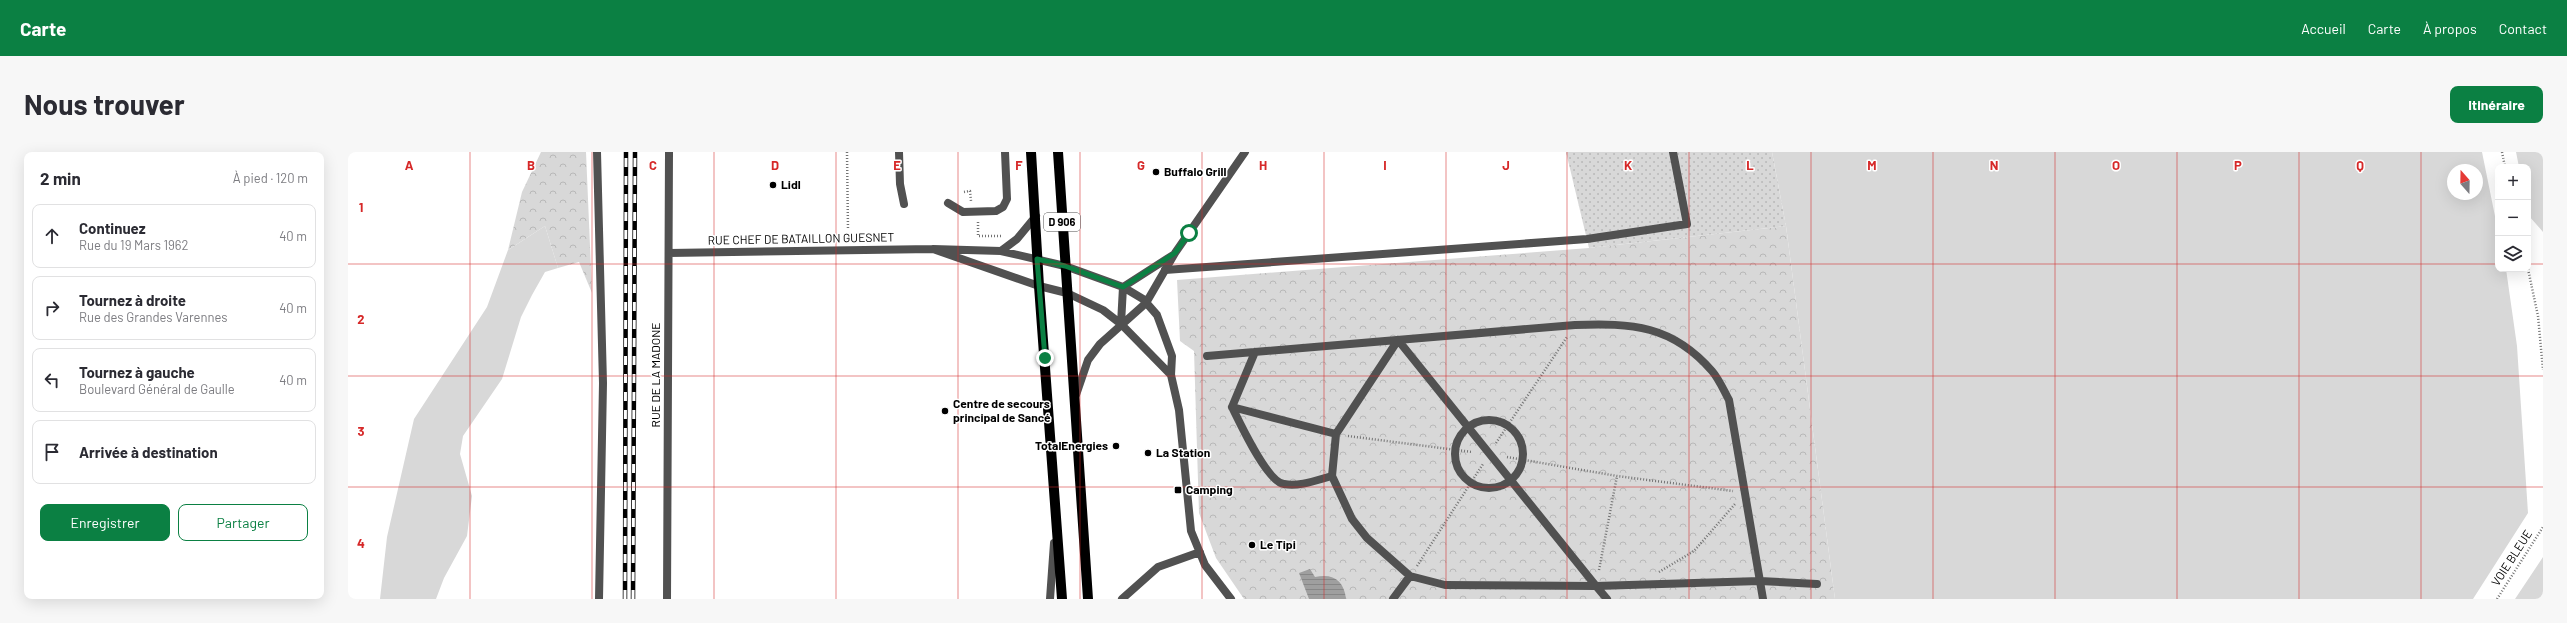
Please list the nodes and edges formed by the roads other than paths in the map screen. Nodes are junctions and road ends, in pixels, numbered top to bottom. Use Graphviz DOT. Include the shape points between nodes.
graph roads {
  1 [pos="597,152"];
  2 [pos="669,152"];
  3 [pos="899,152"];
  4 [pos="1005,152"];
  5 [pos="1031,152"];
  6 [pos="1058,152"];
  7 [pos="1245,152"];
  8 [pos="1673,152"];
  9 [pos="948,203"];
  10 [pos="904,204"];
  11 [pos="1036,216"];
  12 [pos="933,249"];
  13 [pos="1001,251"];
  14 [pos="669,253"];
  15 [pos="1175,253"];
  16 [pos="1037,259"];
  17 [pos="1065,266"];
  18 [pos="1165,270"];
  19 [pos="1039,286"];
  20 [pos="1123,287"];
  21 [pos="1067,293"];
  22 [pos="1146,303"];
  23 [pos="1120,324"];
  24 [pos="1398,340"];
  25 [pos="1255,352"];
  26 [pos="1207,356"];
  27 [pos="1171,375"];
  28 [pos="1074,400"];
  29 [pos="1232,407"];
  30 [pos="1468,427"];
  31 [pos="1336,434"];
  32 [pos="1332,476"];
  33 [pos="1510,481"];
  34 [pos="1056,526"];
  35 [pos="1200,552"];
  36 [pos="1410,576"];
  37 [pos="1760,580"];
  38 [pos="1817,584"];
  39 [pos="1596,586"];
  40 [pos="600,599"];
  41 [pos="667,599"];
  42 [pos="1050,599"];
  43 [pos="1062,599"];
  44 [pos="1088,599"];
  45 [pos="1122,599"];
  46 [pos="1231,599"];
  47 [pos="1394,599"];
  48 [pos="1607,599"];
  49 [pos="1763,599"];
  1 -- 40 [label="street" via="603,383"];
  2 -- 14 [label="street, RUE DE LA MADONE"];
  3 -- 10 [label="street" via="900,184"];
  4 -- 9 [label="street" via="1008,199 1003,207 996,211 963,212"];
  5 -- 11 [label="main road, D 906"];
  6 -- 17 [label="main road, D 906"];
  7 -- 15 [label="street"];
  8 -- 18 [label="street" via="1688,224 1579,240"];
  11 -- 13 [label="street" via="1017,239"];
  11 -- 16 [label="main road, D 906"];
  12 -- 13 [label="street, RUE CHEF DE BATAILLON GUESNET"];
  12 -- 14 [label="street, RUE CHEF DE BATAILLON GUESNET"];
  12 -- 19 [label="street, RUE CHEF DE BATAILLON GUESNET"];
  13 -- 16 [label="street, RUE CHEF DE BATAILLON GUESNET"];
  14 -- 41 [label="street, RUE DE LA MADONE"];
  15 -- 18 [label="street"];
  15 -- 20 [label="street"];
  16 -- 17 [label="street, RUE CHEF DE BATAILLON GUESNET"];
  16 -- 19 [label="main road, D 906"];
  17 -- 20 [label="street, RUE CHEF DE BATAILLON GUESNET"];
  17 -- 21 [label="main road, D 906"];
  18 -- 22 [label="street"];
  19 -- 21 [label="street, RUE CHEF DE BATAILLON GUESNET"];
  19 -- 34 [label="main road, D 906"];
  20 -- 22 [label="street, RUE CHEF DE BATAILLON GUESNET"];
  20 -- 23 [label="street"];
  21 -- 23 [label="street, RUE CHEF DE BATAILLON GUESNET" via="1103,310"];
  21 -- 28 [label="main road, D 906"];
  22 -- 23 [label="street"];
  22 -- 27 [label="street, RUE CHEF DE BATAILLON GUESNET" via="1157,315 1172,356"];
  23 -- 27 [label="street, RUE CHEF DE BATAILLON GUESNET"];
  23 -- 28 [label="street" via="1088,360"];
  24 -- 25 [label="street"];
  24 -- 30 [label="street"];
  24 -- 31 [label="street"];
  24 -- 37 [label="street" via="1575,325 1621,324 1650,329 1681,343 1712,372 1729,400"];
  25 -- 26 [label="street"];
  25 -- 29 [label="street"];
  27 -- 35 [label="street, RUE CHEF DE BATAILLON GUESNET" via="1179,410 1191,531"];
  28 -- 44 [label="main road, D 906"];
  29 -- 31 [label="street"];
  29 -- 32 [label="street" via="1270,476 1282,484 1299,484"];
  30 -- 33 [label="street"];
  30 -- 33 [label="street" via="1488,420 1508,426 1520,441 1522,460 1516,475"];
  30 -- 33 [label="street" via="1461,433 1455,450 1458,469 1470,483 1491,488"];
  31 -- 32 [label="street"];
  32 -- 36 [label="street" via="1352,519 1367,538"];
  33 -- 39 [label="street"];
  34 -- 42 [label="street"];
  34 -- 43 [label="main road, D 906"];
  35 -- 45 [label="street" via="1158,567"];
  35 -- 46 [label="street, RUE CHEF DE BATAILLON GUESNET" via="1205,565"];
  36 -- 39 [label="street" via="1445,585 1473,587"];
  36 -- 47 [label="street"];
  37 -- 38 [label="street"];
  37 -- 39 [label="street"];
  37 -- 49 [label="street"];
  39 -- 48 [label="street"];
}
